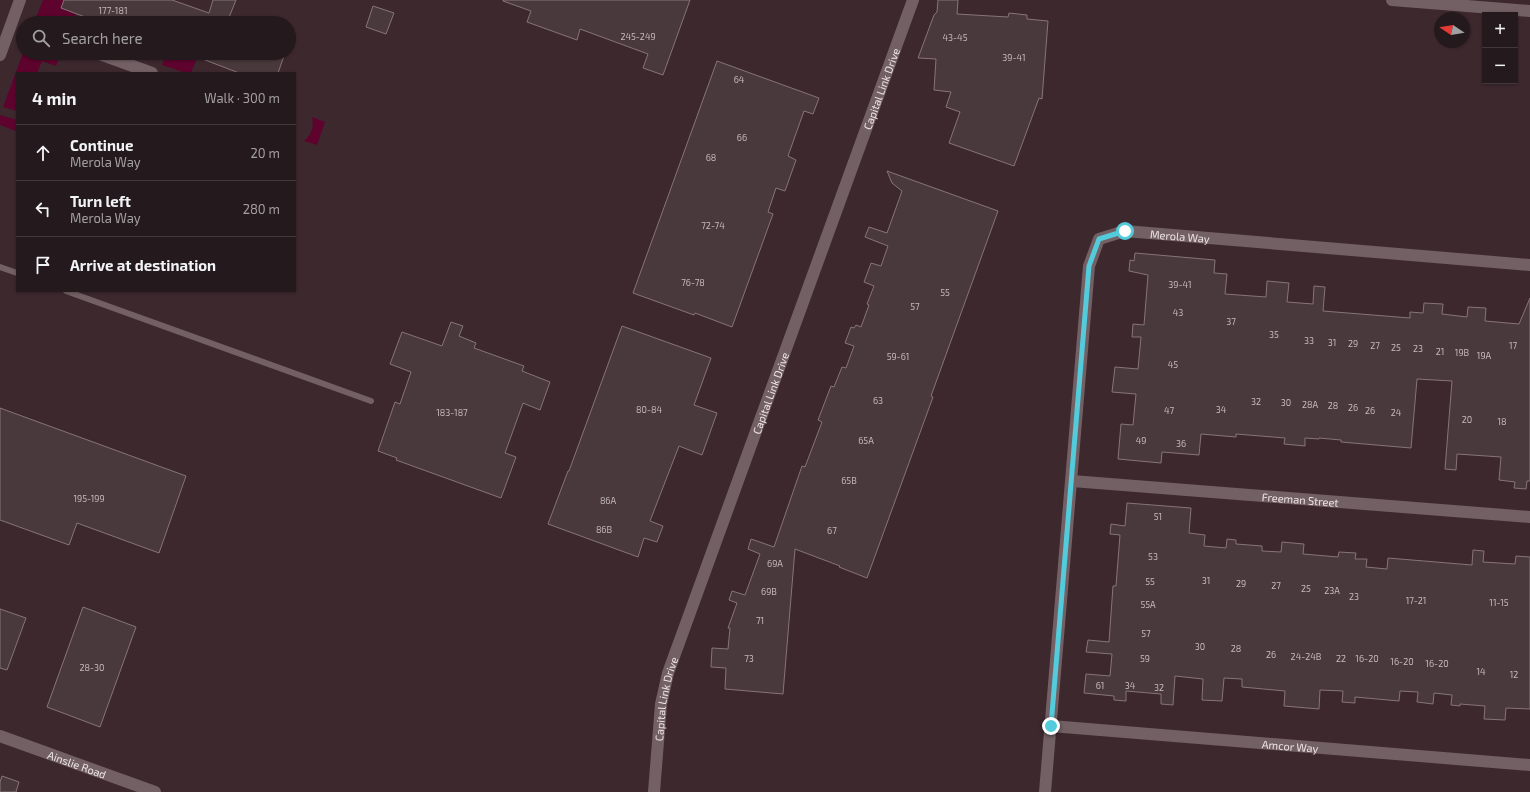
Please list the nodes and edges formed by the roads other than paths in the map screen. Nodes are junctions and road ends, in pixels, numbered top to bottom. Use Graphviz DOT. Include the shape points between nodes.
graph roads {
  1 [pos="20,0"];
  2 [pos="913,0"];
  3 [pos="1392,0"];
  4 [pos="1530,11"];
  5 [pos="18,16"];
  6 [pos="16,27"];
  7 [pos="0,55"];
  8 [pos="116,60"];
  9 [pos="149,72"];
  10 [pos="1530,265"];
  11 [pos="0,267"];
  12 [pos="16,273"];
  13 [pos="69,292"];
  14 [pos="371,401"];
  15 [pos="1072,480"];
  16 [pos="1530,517"];
  17 [pos="1051,726"];
  18 [pos="0,736"];
  19 [pos="1530,766"];
  20 [pos="155,792"];
  21 [pos="654,792"];
  22 [pos="1045,792"];
  1 -- 5 [label="street"];
  2 -- 21 [label="street, Capital Link Drive" via="666,679 661,704"];
  3 -- 4 [label="street"];
  6 -- 7 [label="street"];
  8 -- 9 [label="street"];
  10 -- 15 [label="street, Merola Way" via="1125,231 1099,239 1089,266"];
  11 -- 12 [label="lane"];
  13 -- 14 [label="lane"];
  15 -- 16 [label="street, Freeman Street"];
  15 -- 17 [label="street, Merola Way"];
  17 -- 19 [label="street, Amcor Way"];
  17 -- 22 [label="street, Merola Way"];
  18 -- 20 [label="street, Ainslie Road"];
}
